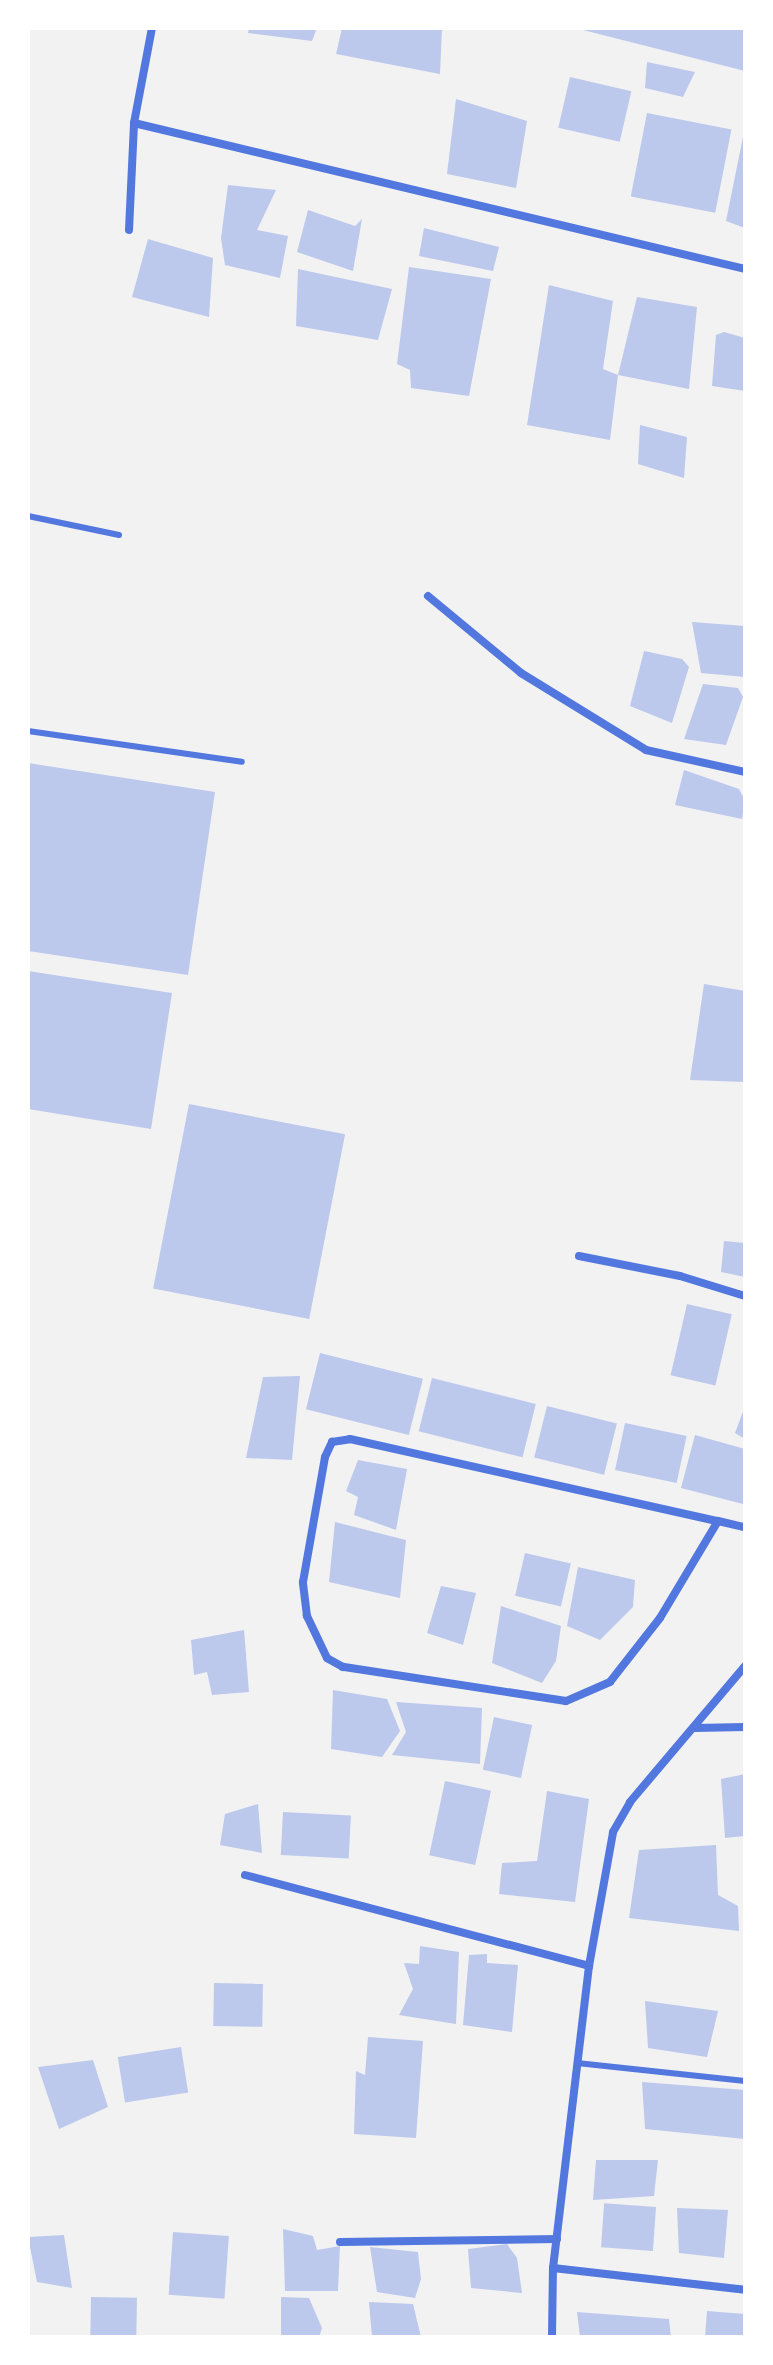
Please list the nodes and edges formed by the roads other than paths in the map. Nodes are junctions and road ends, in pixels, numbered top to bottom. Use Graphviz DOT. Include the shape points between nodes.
graph roads {
  1 [pos="152,28"];
  2 [pos="134,123"];
  3 [pos="129,230"];
  4 [pos="745,269"];
  5 [pos="28,516"];
  6 [pos="119,535"];
  7 [pos="428,596"];
  8 [pos="28,731"];
  9 [pos="242,762"];
  10 [pos="745,772"];
  11 [pos="579,1256"];
  12 [pos="745,1296"];
  13 [pos="718,1521"];
  14 [pos="745,1527"];
  15 [pos="745,1666"];
  16 [pos="745,1727"];
  17 [pos="695,1728"];
  18 [pos="245,1875"];
  19 [pos="589,1966"];
  20 [pos="577,2063"];
  21 [pos="745,2081"];
  22 [pos="557,2239"];
  23 [pos="340,2242"];
  24 [pos="553,2268"];
  25 [pos="745,2290"];
  26 [pos="552,2337"];
  1 -- 2 [label="street"];
  2 -- 3 [label="street"];
  2 -- 4 [label="street"];
  5 -- 6 [label="lane"];
  7 -- 10 [label="street" via="521,673 646,750"];
  8 -- 9 [label="lane"];
  11 -- 12 [label="street" via="680,1276"];
  13 -- 13 [label="street" via="350,1439 332,1442 303,1582 307,1616 327,1658 343,1667 566,1701 610,1682 660,1618"];
  13 -- 14 [label="street"];
  15 -- 17 [label="street"];
  16 -- 17 [label="street"];
  17 -- 19 [label="street" via="630,1802 613,1832"];
  18 -- 19 [label="street"];
  19 -- 20 [label="street"];
  20 -- 21 [label="lane"];
  20 -- 22 [label="street"];
  22 -- 23 [label="street"];
  22 -- 24 [label="street"];
  24 -- 25 [label="street"];
  24 -- 26 [label="street"];
}
